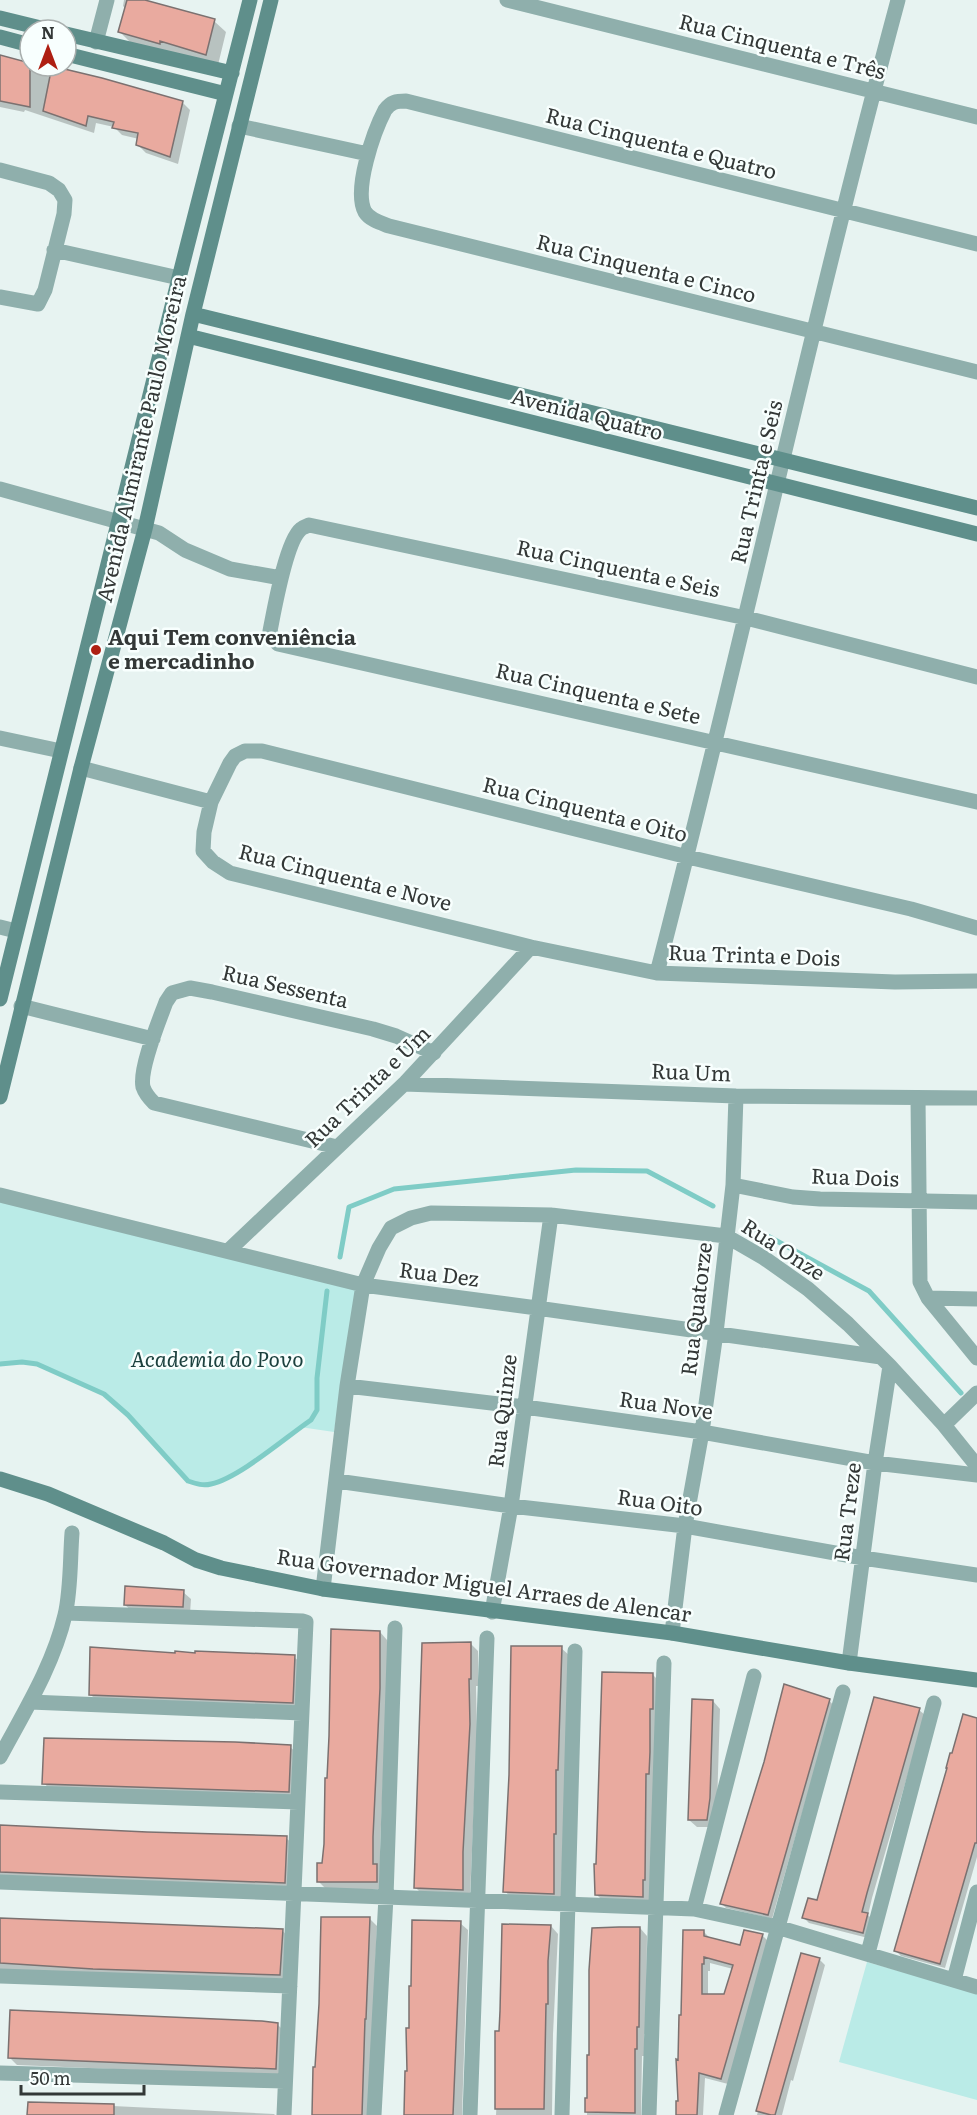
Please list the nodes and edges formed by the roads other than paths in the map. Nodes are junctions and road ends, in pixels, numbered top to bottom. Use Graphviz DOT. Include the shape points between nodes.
graph roads {
  1 [pos="107,0"];
  2 [pos="250,0"];
  3 [pos="271,0"];
  4 [pos="507,0"];
  5 [pos="898,0"];
  6 [pos="0,18"];
  7 [pos="18,22"];
  8 [pos="0,37"];
  9 [pos="78,37"];
  10 [pos="18,42"];
  11 [pos="96,42"];
  12 [pos="78,57"];
  13 [pos="232,73"];
  14 [pos="873,91"];
  15 [pos="226,94"];
  16 [pos="977,117"];
  17 [pos="239,126"];
  18 [pos="368,154"];
  19 [pos="0,170"];
  20 [pos="843,212"];
  21 [pos="977,244"];
  22 [pos="54,250"];
  23 [pos="178,278"];
  24 [pos="0,297"];
  25 [pos="193,314"];
  26 [pos="813,332"];
  27 [pos="188,336"];
  28 [pos="977,372"];
  29 [pos="783,462"];
  30 [pos="777,485"];
  31 [pos="0,489"];
  32 [pos="977,508"];
  33 [pos="119,521"];
  34 [pos="145,529"];
  35 [pos="977,534"];
  36 [pos="281,578"];
  37 [pos="746,618"];
  38 [pos="977,677"];
  39 [pos="0,738"];
  40 [pos="715,742"];
  41 [pos="61,751"];
  42 [pos="81,768"];
  43 [pos="211,802"];
  44 [pos="977,802"];
  45 [pos="688,857"];
  46 [pos="0,927"];
  47 [pos="977,928"];
  48 [pos="16,931"];
  49 [pos="531,947"];
  50 [pos="657,973"];
  51 [pos="977,981"];
  52 [pos="0,999"];
  53 [pos="21,1006"];
  54 [pos="153,1039"];
  55 [pos="434,1053"];
  56 [pos="404,1084"];
  57 [pos="736,1096"];
  58 [pos="0,1097"];
  59 [pos="918,1098"];
  60 [pos="977,1098"];
  61 [pos="337,1147"];
  62 [pos="733,1185"];
  63 [pos="0,1195"];
  64 [pos="918,1202"];
  65 [pos="977,1202"];
  66 [pos="551,1215"];
  67 [pos="726,1236"];
  68 [pos="228,1251"];
  69 [pos="363,1285"];
  70 [pos="928,1298"];
  71 [pos="977,1299"];
  72 [pos="537,1308"];
  73 [pos="717,1333"];
  74 [pos="977,1358"];
  75 [pos="886,1361"];
  76 [pos="347,1386"];
  77 [pos="977,1393"];
  78 [pos="525,1407"];
  79 [pos="944,1425"];
  80 [pos="702,1432"];
  81 [pos="875,1463"];
  82 [pos="977,1466"];
  83 [pos="977,1475"];
  84 [pos="0,1479"];
  85 [pos="337,1481"];
  86 [pos="511,1506"];
  87 [pos="685,1527"];
  88 [pos="72,1533"];
  89 [pos="863,1558"];
  90 [pos="977,1575"];
  91 [pos="323,1589"];
  92 [pos="492,1612"];
  93 [pos="66,1613"];
  94 [pos="395,1628"];
  95 [pos="672,1633"];
  96 [pos="487,1638"];
  97 [pos="575,1651"];
  98 [pos="664,1664"];
  99 [pos="849,1664"];
  100 [pos="754,1676"];
  101 [pos="977,1680"];
  102 [pos="843,1692"];
  103 [pos="30,1702"];
  104 [pos="934,1703"];
  105 [pos="302,1713"];
  106 [pos="0,1758"];
  107 [pos="0,1792"];
  108 [pos="298,1802"];
  109 [pos="0,1882"];
  110 [pos="977,1892"];
  111 [pos="294,1894"];
  112 [pos="386,1898"];
  113 [pos="477,1901"];
  114 [pos="568,1904"];
  115 [pos="657,1907"];
  116 [pos="694,1909"];
  117 [pos="777,1927"];
  118 [pos="868,1953"];
  119 [pos="0,1976"];
  120 [pos="954,1980"];
  121 [pos="290,1986"];
  122 [pos="977,1987"];
  123 [pos="0,2073"];
  124 [pos="285,2082"];
  125 [pos="284,2115"];
  126 [pos="374,2115"];
  127 [pos="470,2115"];
  128 [pos="562,2115"];
  129 [pos="649,2115"];
  130 [pos="726,2115"];
  1 -- 11 [label="street"];
  2 -- 13 [label="street, Avenida Almirante Paulo Moreira"];
  3 -- 17 [label="street, Avenida Almirante Paulo Moreira"];
  4 -- 14 [label="street, Rua Cinquenta e Três"];
  5 -- 14 [label="street, Rua Trinta e Seis"];
  6 -- 7 [label="street"];
  8 -- 10 [label="street"];
  9 -- 11 [label="street"];
  11 -- 13 [label="street"];
  12 -- 15 [label="street"];
  13 -- 15 [label="street, Avenida Almirante Paulo Moreira"];
  14 -- 16 [label="street, Rua Cinquenta e Três"];
  14 -- 20 [label="street, Rua Trinta e Seis"];
  15 -- 23 [label="street, Avenida Almirante Paulo Moreira"];
  17 -- 18 [label="street"];
  17 -- 25 [label="street, Avenida Almirante Paulo Moreira"];
  18 -- 20 [label="street, Rua Cinquenta e Quatro" via="389,104 406,101"];
  18 -- 26 [label="street, Rua Cinquenta e Cinco" via="363,203 365,212 375,221"];
  19 -- 22 [label="street" via="49,183 59,190 65,200 64,214"];
  20 -- 21 [label="street, Rua Cinquenta e Quatro"];
  20 -- 26 [label="street, Rua Trinta e Seis"];
  22 -- 23 [label="street"];
  22 -- 24 [label="street" via="38,304"];
  23 -- 33 [label="street, Avenida Almirante Paulo Moreira"];
  25 -- 27 [label="street, Avenida Almirante Paulo Moreira"];
  25 -- 29 [label="street, Avenida Quatro"];
  26 -- 28 [label="street, Rua Cinquenta e Cinco"];
  26 -- 29 [label="street, Rua Trinta e Seis"];
  27 -- 30 [label="street, Avenida Quatro"];
  27 -- 34 [label="street, Avenida Almirante Paulo Moreira"];
  29 -- 30 [label="street, Rua Trinta e Seis"];
  29 -- 32 [label="street, Avenida Quatro"];
  30 -- 35 [label="street, Avenida Quatro"];
  30 -- 37 [label="street, Rua Trinta e Seis"];
  31 -- 33 [label="street"];
  33 -- 34 [label="street"];
  33 -- 41 [label="street, Avenida Almirante Paulo Moreira"];
  34 -- 36 [label="street" via="167,536 185,550 230,569"];
  34 -- 42 [label="street, Avenida Almirante Paulo Moreira"];
  36 -- 37 [label="street, Rua Cinquenta e Seis" via="296,534 309,525"];
  36 -- 40 [label="street, Rua Cinquenta e Sete" via="270,632 278,644"];
  37 -- 38 [label="street, Rua Cinquenta e Seis"];
  37 -- 40 [label="street, Rua Trinta e Seis"];
  39 -- 41 [label="street"];
  40 -- 44 [label="street, Rua Cinquenta e Sete"];
  40 -- 45 [label="street, Rua Trinta e Seis"];
  41 -- 48 [label="street, Avenida Almirante Paulo Moreira"];
  42 -- 43 [label="street"];
  42 -- 53 [label="street, Avenida Almirante Paulo Moreira"];
  43 -- 45 [label="street, Rua Cinquenta e Oito" via="235,756 245,750 262,751"];
  43 -- 49 [label="street, Rua Cinquenta e Nove" via="203,851 230,873"];
  45 -- 47 [label="street, Rua Cinquenta e Oito"];
  45 -- 50 [label="street, Rua Trinta e Seis"];
  46 -- 48 [label="street"];
  48 -- 52 [label="street, Avenida Almirante Paulo Moreira"];
  49 -- 50 [label="street, Rua Trinta e Dois"];
  49 -- 55 [label="street, Rua Trinta e Um"];
  50 -- 51 [label="street, Rua Trinta e Dois" via="895,982"];
  53 -- 54 [label="street"];
  53 -- 58 [label="street, Avenida Almirante Paulo Moreira"];
  54 -- 55 [label="street, Rua Sessenta" via="172,993 190,988 373,1029"];
  54 -- 61 [label="street" via="143,1086 154,1103"];
  55 -- 56 [label="street, Rua Trinta e Um"];
  56 -- 57 [label="street, Rua Um"];
  56 -- 61 [label="street, Rua Trinta e Um"];
  57 -- 59 [label="street, Rua Um"];
  57 -- 62 [label="street, Rua Quatorze"];
  59 -- 60 [label="street, Rua Um"];
  59 -- 64 [label="street"];
  61 -- 68 [label="street, Rua Trinta e Um"];
  62 -- 64 [label="street, Rua Dois" via="811,1198"];
  62 -- 67 [label="street, Rua Quatorze"];
  63 -- 68 [label="street, Rua Dez"];
  64 -- 65 [label="street, Rua Dois"];
  64 -- 70 [label="street" via="918,1274"];
  66 -- 67 [label="street, Rua Onze"];
  66 -- 69 [label="street, Rua Onze" via="431,1213 411,1218 391,1228"];
  66 -- 72 [label="street, Rua Quinze"];
  67 -- 73 [label="street, Rua Quatorze"];
  67 -- 75 [label="street, Rua Onze" via="808,1290"];
  68 -- 69 [label="street, Rua Dez"];
  69 -- 72 [label="street, Rua Dez"];
  69 -- 76 [label="street"];
  70 -- 71 [label="street"];
  70 -- 74 [label="street"];
  72 -- 73 [label="street, Rua Dez"];
  72 -- 78 [label="street, Rua Quinze"];
  73 -- 75 [label="street, Rua Dez"];
  73 -- 80 [label="street, Rua Quatorze"];
  75 -- 79 [label="street, Rua Onze"];
  75 -- 81 [label="street, Rua Treze"];
  76 -- 78 [label="street, Rua Nove"];
  76 -- 85 [label="street"];
  77 -- 79 [label="street"];
  78 -- 80 [label="street, Rua Nove"];
  78 -- 86 [label="street, Rua Quinze"];
  79 -- 82 [label="street, Rua Onze"];
  80 -- 81 [label="street, Rua Nove"];
  80 -- 87 [label="street, Rua Quatorze"];
  81 -- 83 [label="street, Rua Nove"];
  81 -- 89 [label="street, Rua Treze"];
  84 -- 91 [label="street, Rua Governador Miguel Arraes de Alencar" via="48,1494 196,1560"];
  85 -- 86 [label="street, Rua Oito"];
  85 -- 91 [label="street"];
  86 -- 87 [label="street, Rua Oito"];
  86 -- 92 [label="street, Rua Quinze"];
  87 -- 89 [label="street, Rua Oito"];
  87 -- 95 [label="street, Rua Quatorze"];
  88 -- 93 [label="street"];
  89 -- 90 [label="street, Rua Oito"];
  89 -- 99 [label="street, Rua Treze"];
  91 -- 92 [label="street, Rua Governador Miguel Arraes de Alencar"];
  92 -- 95 [label="street, Rua Governador Miguel Arraes de Alencar"];
  93 -- 103 [label="street"];
  93 -- 105 [label="street" via="306,1622"];
  94 -- 112 [label="street"];
  95 -- 99 [label="street, Rua Governador Miguel Arraes de Alencar"];
  96 -- 113 [label="street"];
  97 -- 114 [label="street"];
  98 -- 115 [label="street"];
  99 -- 101 [label="street, Rua Governador Miguel Arraes de Alencar"];
  100 -- 116 [label="street"];
  102 -- 117 [label="street"];
  103 -- 105 [label="street"];
  103 -- 106 [label="street"];
  104 -- 118 [label="street"];
  105 -- 108 [label="street"];
  107 -- 108 [label="street"];
  108 -- 111 [label="street"];
  109 -- 111 [label="street"];
  110 -- 120 [label="street"];
  111 -- 112 [label="street"];
  111 -- 121 [label="street"];
  112 -- 113 [label="street"];
  112 -- 126 [label="street"];
  113 -- 114 [label="street"];
  113 -- 127 [label="street"];
  114 -- 115 [label="street"];
  114 -- 128 [label="street"];
  115 -- 116 [label="street"];
  115 -- 129 [label="street"];
  116 -- 117 [label="street"];
  117 -- 118 [label="street"];
  117 -- 130 [label="street"];
  118 -- 120 [label="street"];
  119 -- 121 [label="street"];
  120 -- 122 [label="street"];
  121 -- 124 [label="street"];
  123 -- 124 [label="street"];
  124 -- 125 [label="street"];
}
